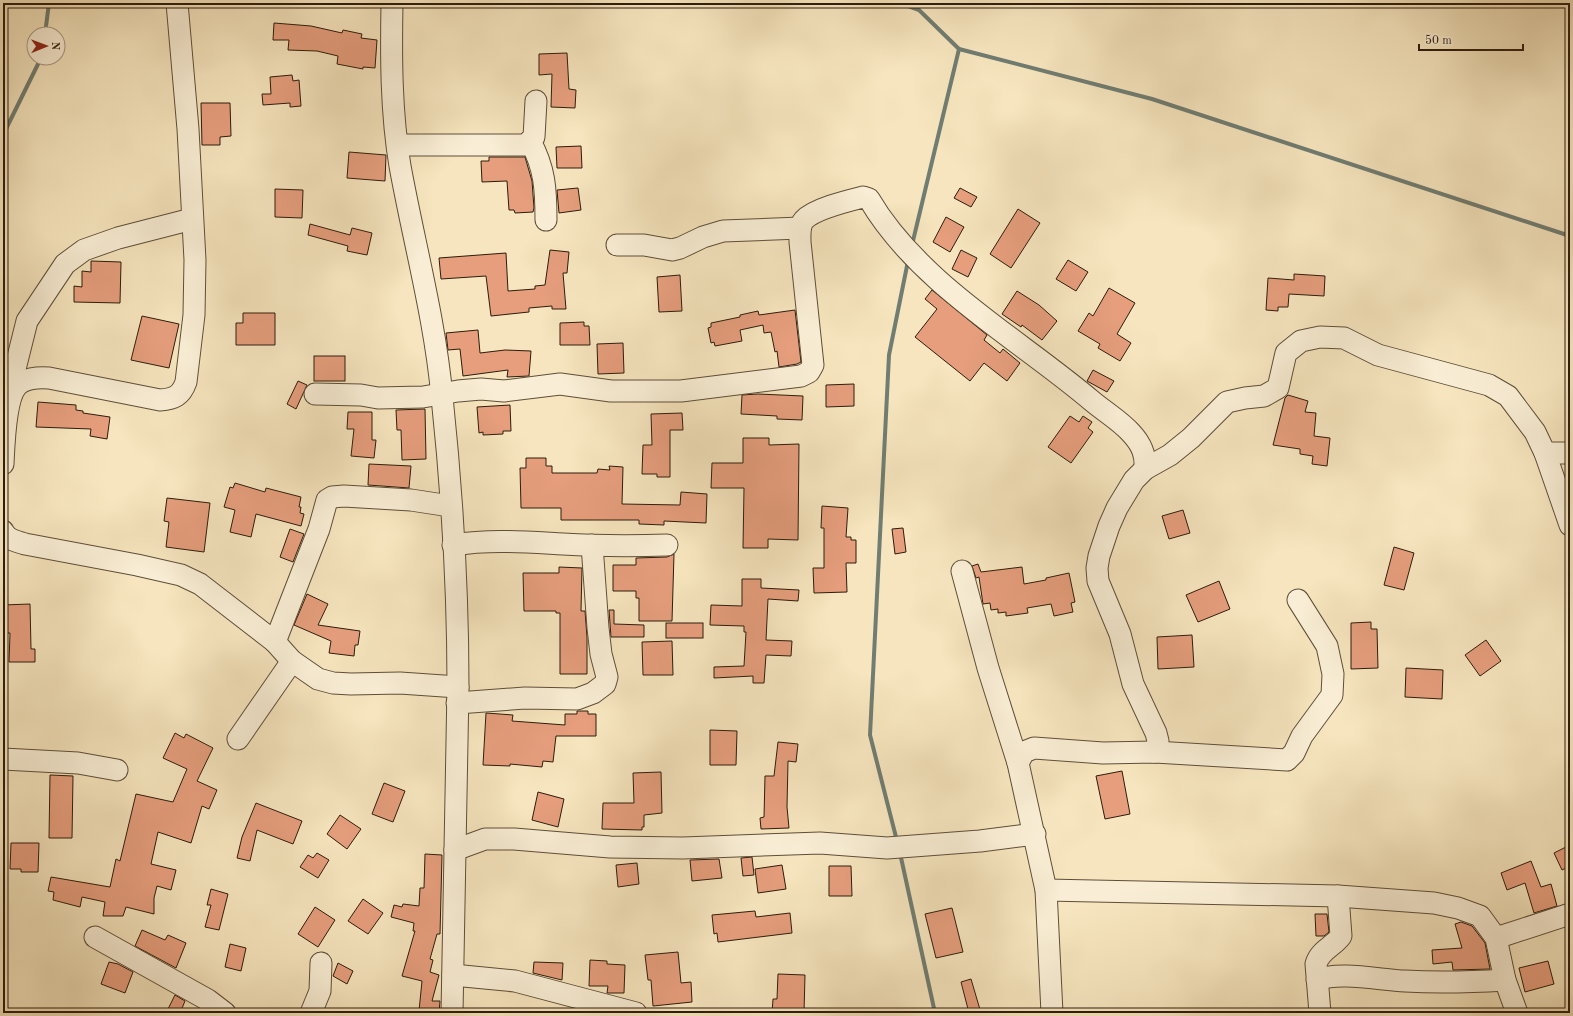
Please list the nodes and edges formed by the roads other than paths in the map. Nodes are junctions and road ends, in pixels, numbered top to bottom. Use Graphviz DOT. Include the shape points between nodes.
graph roads {
  1 [pos="178,3"];
  2 [pos="392,3"];
  3 [pos="536,101"];
  4 [pos="530,141"];
  5 [pos="398,145"];
  6 [pos="192,219"];
  7 [pos="546,220"];
  8 [pos="800,228"];
  9 [pos="617,245"];
  10 [pos="17,385"];
  11 [pos="315,394"];
  12 [pos="442,395"];
  13 [pos="1545,453"];
  14 [pos="1570,453"];
  15 [pos="3,464"];
  16 [pos="1144,469"];
  17 [pos="450,506"];
  18 [pos="1570,525"];
  19 [pos="3,531"];
  20 [pos="453,545"];
  21 [pos="592,545"];
  22 [pos="667,546"];
  23 [pos="962,571"];
  24 [pos="1298,600"];
  25 [pos="275,642"];
  26 [pos="292,661"];
  27 [pos="458,695"];
  28 [pos="238,739"];
  29 [pos="1155,752"];
  30 [pos="3,759"];
  31 [pos="1018,763"];
  32 [pos="117,770"];
  33 [pos="1035,834"];
  34 [pos="455,850"];
  35 [pos="1046,890"];
  36 [pos="1338,896"];
  37 [pos="1570,914"];
  38 [pos="95,937"];
  39 [pos="1496,938"];
  40 [pos="321,962"];
  41 [pos="453,975"];
  42 [pos="1317,980"];
  43 [pos="1506,980"];
  44 [pos="225,1013"];
  45 [pos="311,1013"];
  46 [pos="452,1013"];
  47 [pos="636,1013"];
  48 [pos="1052,1013"];
  49 [pos="1320,1013"];
  50 [pos="1517,1013"];
  1 -- 6 [label="street"];
  2 -- 5 [label="street" via="392,74"];
  3 -- 4 [label="street" via="534,137"];
  4 -- 5 [label="street" via="526,145 511,147"];
  4 -- 7 [label="street" via="539,158 546,188"];
  5 -- 12 [label="street"];
  6 -- 10 [label="street" via="118,238 84,250 65,264 28,321 14,373"];
  6 -- 10 [label="street" via="195,260 194,315 186,382 178,396 160,400 40,377"];
  8 -- 9 [label="street" via="723,230 672,250 644,245"];
  8 -- 12 [label="street" via="813,365 809,372 802,376 681,391 611,391 560,384"];
  8 -- 16 [label="street" via="804,220 817,212 843,202 863,197 868,199 910,252 950,291 997,329 1064,377 1133,434 1146,457"];
  10 -- 15 [label="street" via="11,397"];
  11 -- 12 [label="street" via="378,398"];
  12 -- 17 [label="street"];
  13 -- 14 [label="street"];
  13 -- 16 [label="street" via="1535,432 1508,396 1489,385 1378,355 1344,338 1320,337 1301,342 1286,353 1278,388 1264,396 1227,402 1170,455"];
  13 -- 18 [label="street"];
  16 -- 29 [label="street" via="1117,508 1097,568 1098,581 1120,634 1133,684 1156,733 1158,741"];
  17 -- 20 [label="street"];
  17 -- 25 [label="street" via="411,500 344,496 327,500 319,529"];
  19 -- 25 [label="street" via="5,536 25,544 181,576 206,588"];
  20 -- 21 [label="street" via="477,541 508,541"];
  20 -- 27 [label="street"];
  21 -- 22 [label="street"];
  21 -- 27 [label="street" via="601,654 607,677 605,684 593,693 577,699"];
  23 -- 31 [label="street" via="988,668"];
  24 -- 29 [label="street" via="1327,646 1333,674 1332,695 1302,736 1294,753 1286,760"];
  25 -- 26 [label="street"];
  26 -- 27 [label="street" via="318,679 333,683 400,683"];
  26 -- 28 [label="street"];
  27 -- 34 [label="street"];
  29 -- 31 [label="street" via="1103,753 1034,748 1024,752"];
  30 -- 32 [label="street" via="78,763"];
  31 -- 33 [label="street"];
  33 -- 34 [label="street" via="887,848 820,843 683,848 610,847 485,839"];
  33 -- 35 [label="street"];
  34 -- 41 [label="street" via="452,912"];
  35 -- 36 [label="street"];
  35 -- 48 [label="street"];
  36 -- 39 [label="street" via="1434,903 1458,908 1480,916"];
  36 -- 42 [label="street" via="1340,936 1318,957"];
  37 -- 39 [label="street"];
  38 -- 44 [label="street" via="208,1000"];
  39 -- 43 [label="street"];
  40 -- 45 [label="street" via="320,991"];
  41 -- 46 [label="street"];
  41 -- 47 [label="street" via="515,981"];
  42 -- 43 [label="street" via="1325,977 1459,983"];
  42 -- 49 [label="street"];
  43 -- 50 [label="street"];
}
